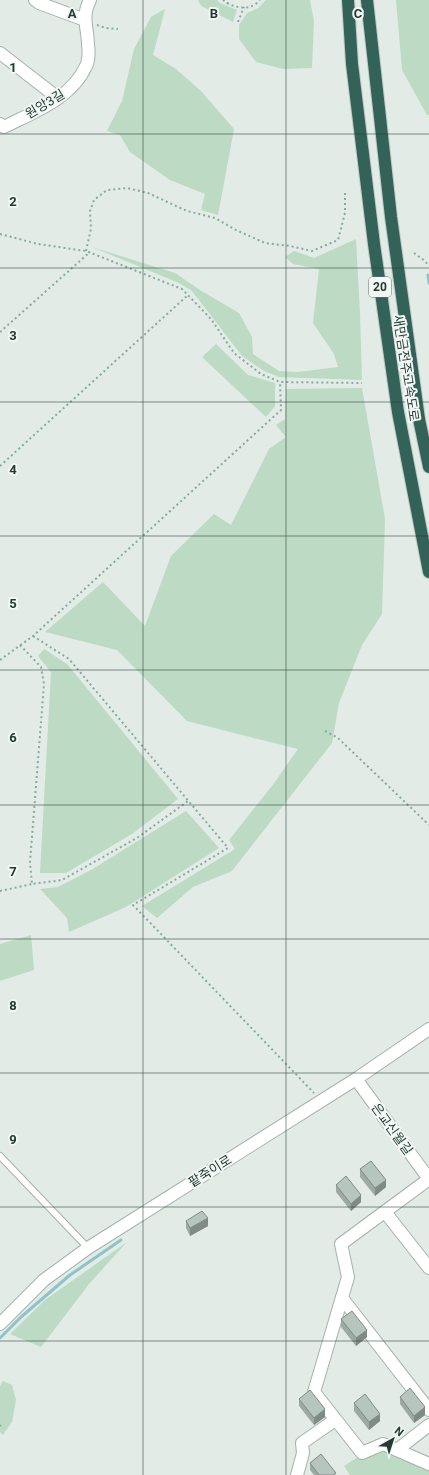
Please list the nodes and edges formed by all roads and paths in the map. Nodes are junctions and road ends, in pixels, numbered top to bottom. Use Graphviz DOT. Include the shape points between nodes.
graph roads {
  1 [pos="35,0"];
  2 [pos="90,0"];
  3 [pos="223,0"];
  4 [pos="230,0"];
  5 [pos="260,0"];
  6 [pos="348,0"];
  7 [pos="367,0"];
  8 [pos="227,4"];
  9 [pos="244,7"];
  10 [pos="85,20"];
  11 [pos="238,22"];
  12 [pos="118,29"];
  13 [pos="0,54"];
  14 [pos="58,98"];
  15 [pos="0,124"];
  16 [pos="345,191"];
  17 [pos="0,234"];
  18 [pos="86,251"];
  19 [pos="90,252"];
  20 [pos="414,253"];
  21 [pos="429,266"];
  22 [pos="188,295"];
  23 [pos="0,332"];
  24 [pos="280,382"];
  25 [pos="362,383"];
  26 [pos="0,466"];
  27 [pos="429,467"];
  28 [pos="429,572"];
  29 [pos="33,636"];
  30 [pos="20,645"];
  31 [pos="0,660"];
  32 [pos="324,731"];
  33 [pos="188,801"];
  34 [pos="429,825"];
  35 [pos="32,884"];
  36 [pos="0,891"];
  37 [pos="429,1029"];
  38 [pos="356,1079"];
  39 [pos="321,1101"];
  40 [pos="0,1156"];
  41 [pos="429,1179"];
  42 [pos="385,1212"];
  43 [pos="88,1248"];
  44 [pos="429,1268"];
  45 [pos="342,1298"];
  46 [pos="0,1324"];
  47 [pos="429,1410"];
  48 [pos="335,1420"];
  49 [pos="429,1425"];
  50 [pos="397,1450"];
  51 [pos="429,1464"];
  52 [pos="297,1475"];
  1 -- 10 [label="street"];
  2 -- 10 [label="street, 원앙3길"];
  3 -- 8 [label="path"];
  4 -- 8 [label="path"];
  5 -- 9 [label="path" via="253,6"];
  6 -- 28 [label="highway, 새만금전주고속도로 / 20" via="352,64 375,251 398,412"];
  7 -- 27 [label="highway, 새만금전주고속도로 / 20" via="391,217 419,419"];
  8 -- 9 [label="path"];
  9 -- 11 [label="path"];
  10 -- 12 [label="path" via="106,28"];
  10 -- 14 [label="street, 원앙3길" via="87,65 72,87"];
  13 -- 14 [label="street"];
  14 -- 15 [label="street, 원앙3길" via="4,127"];
  16 -- 18 [label="path" via="345,213 338,240 312,251 265,243 215,218 186,211 148,193 127,188 108,190 94,200 90,211 91,229"];
  17 -- 18 [label="path" via="38,244"];
  18 -- 19 [label="path"];
  19 -- 22 [label="path" via="182,289"];
  19 -- 23 [label="path"];
  20 -- 21 [label="path"];
  22 -- 24 [label="path" via="211,319 234,353 261,374"];
  22 -- 26 [label="path"];
  24 -- 25 [label="path"];
  24 -- 29 [label="path" via="280,410"];
  29 -- 30 [label="path"];
  29 -- 33 [label="path" via="69,659"];
  30 -- 31 [label="path"];
  30 -- 35 [label="path" via="41,667 44,684 30,862"];
  32 -- 34 [label="path" via="338,738"];
  33 -- 35 [label="path" via="137,838 62,880"];
  33 -- 39 [label="path" via="228,848 133,905"];
  35 -- 36 [label="path"];
  37 -- 38 [label="street, 팥죽이로"];
  38 -- 39 [label="street, 팥죽이로"];
  38 -- 41 [label="street, 은교신월길"];
  39 -- 43 [label="street, 팥죽이로"];
  40 -- 43 [label="lane"];
  41 -- 42 [label="street"];
  42 -- 44 [label="street"];
  42 -- 45 [label="street" via="341,1244 348,1278"];
  43 -- 46 [label="street, 팥죽이로" via="44,1280"];
  45 -- 47 [label="street"];
  45 -- 48 [label="street" via="314,1392"];
  48 -- 50 [label="street" via="362,1454 383,1444"];
  48 -- 52 [label="street" via="302,1443 303,1453"];
  49 -- 50 [label="street"];
  50 -- 51 [label="street"];
}
